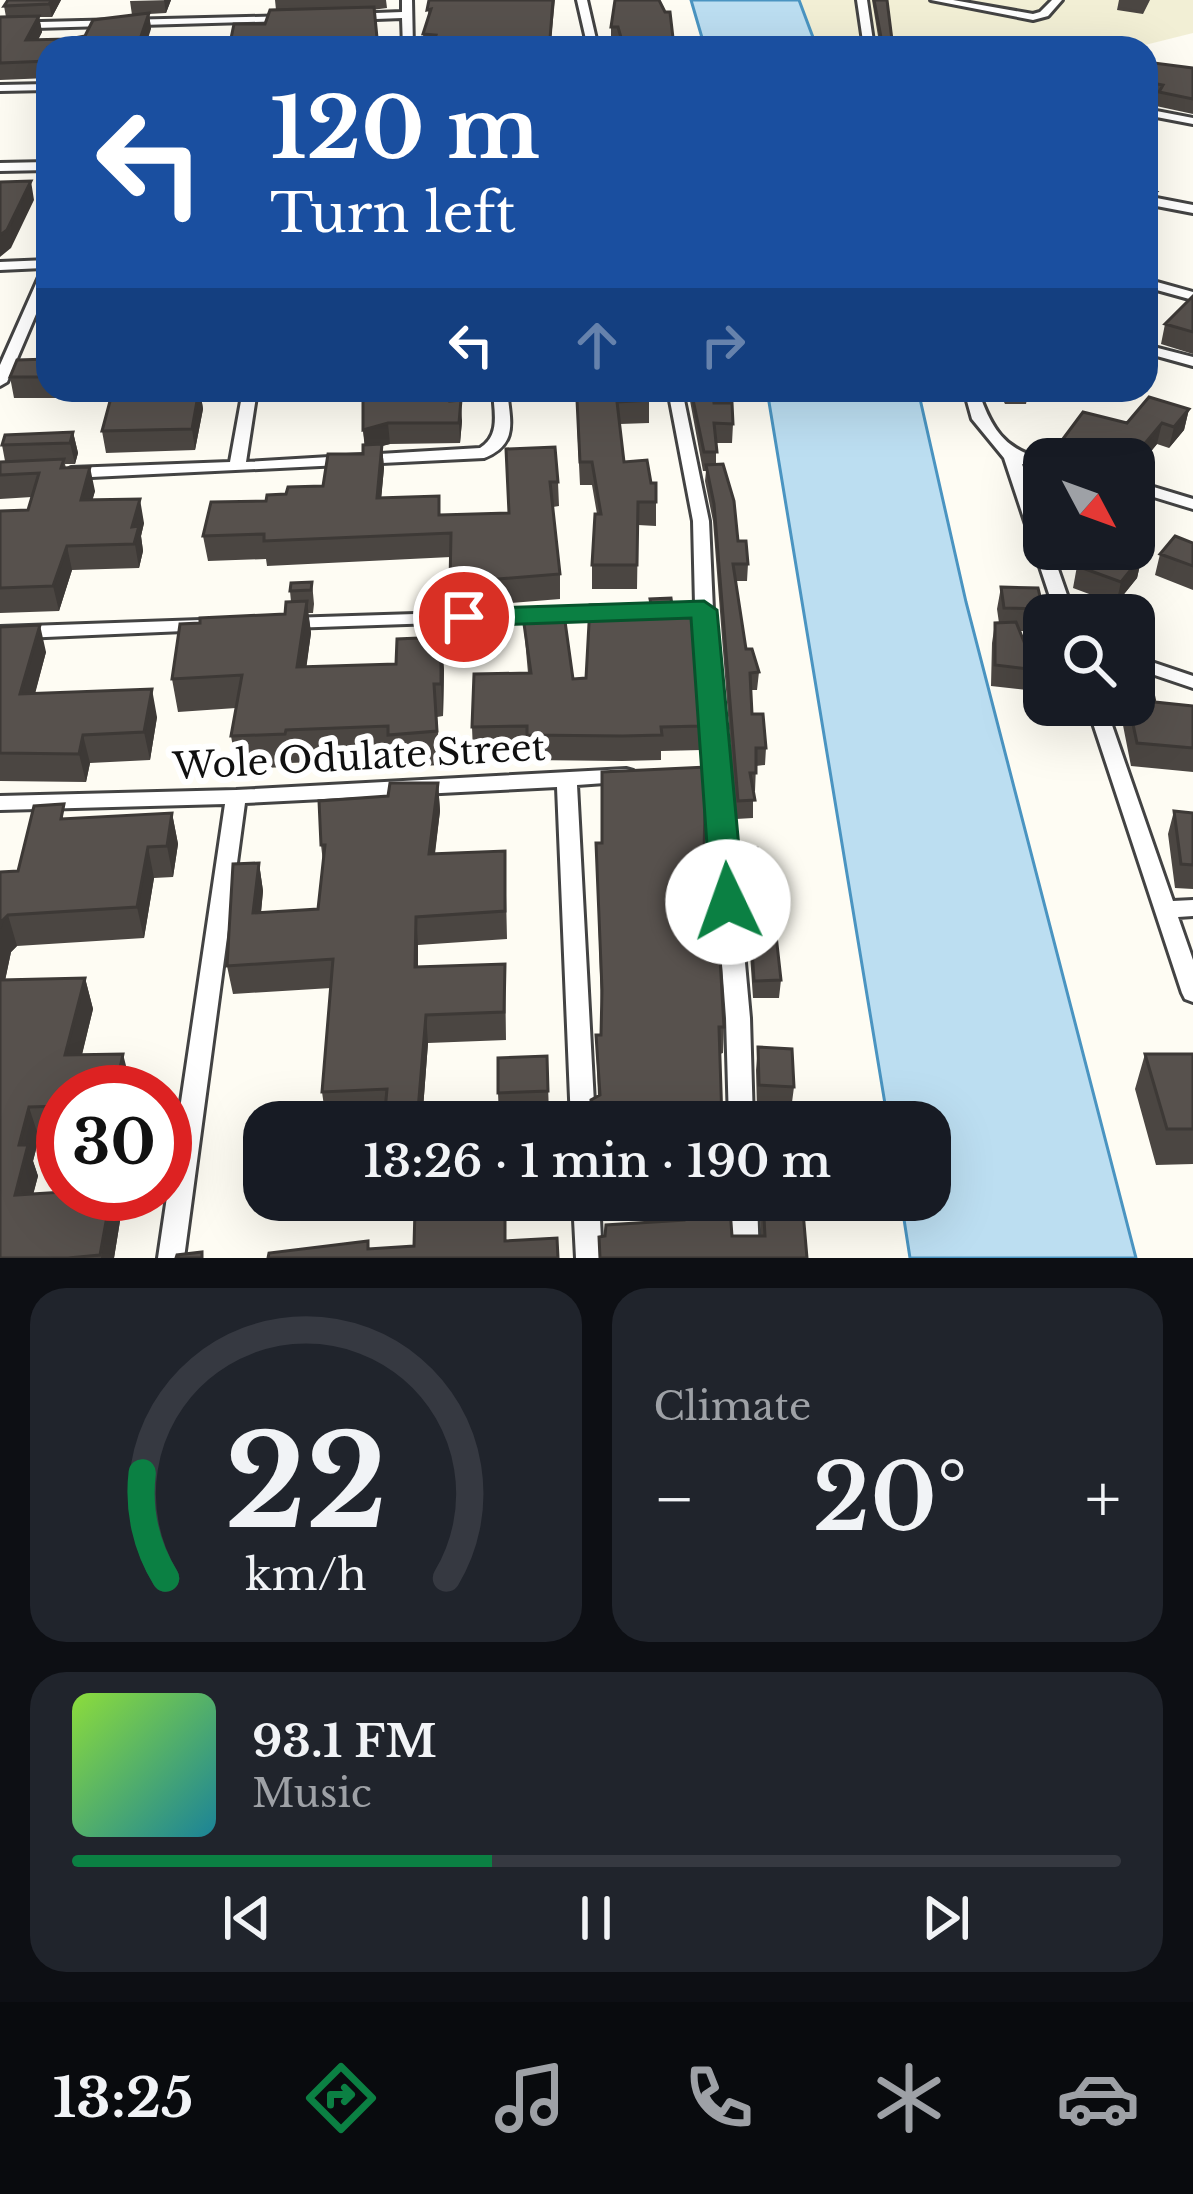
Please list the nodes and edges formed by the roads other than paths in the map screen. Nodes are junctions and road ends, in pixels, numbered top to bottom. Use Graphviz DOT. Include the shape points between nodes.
graph roads {
  1 [pos="407,0"];
  2 [pos="582,0"];
  3 [pos="862,0"];
  4 [pos="936,0"];
  5 [pos="1057,0"];
  6 [pos="406,15"];
  7 [pos="339,17"];
  8 [pos="294,18"];
  9 [pos="0,26"];
  10 [pos="407,36"];
  11 [pos="590,36"];
  12 [pos="867,36"];
  13 [pos="36,87"];
  14 [pos="0,88"];
  15 [pos="1158,115"];
  16 [pos="1193,122"];
  17 [pos="36,166"];
  18 [pos="0,167"];
  19 [pos="1158,202"];
  20 [pos="1193,209"];
  21 [pos="0,266"];
  22 [pos="36,267"];
  23 [pos="1158,286"];
  24 [pos="36,295"];
  25 [pos="1193,296"];
  26 [pos="1158,353"];
  27 [pos="1193,362"];
  28 [pos="1,376"];
  29 [pos="248,402"];
  30 [pos="501,402"];
  31 [pos="677,402"];
  32 [pos="975,402"];
  33 [pos="1012,458"];
  34 [pos="1023,460"];
  35 [pos="237,467"];
  36 [pos="47,474"];
  37 [pos="1155,492"];
  38 [pos="1193,504"];
  39 [pos="1058,594"];
  40 [pos="704,610"];
  41 [pos="278,623"];
  42 [pos="232,625"];
  43 [pos="0,633"];
  44 [pos="1155,669"];
  45 [pos="1193,682"];
  46 [pos="1103,726"];
  47 [pos="720,773"];
  48 [pos="651,774"];
  49 [pos="697,774"];
  50 [pos="567,781"];
  51 [pos="236,797"];
  52 [pos="0,803"];
  53 [pos="1193,908"];
  54 [pos="1168,909"];
  55 [pos="1193,993"];
  56 [pos="582,1101"];
  57 [pos="741,1101"];
  58 [pos="587,1221"];
  59 [pos="745,1221"];
  60 [pos="171,1258"];
  61 [pos="589,1258"];
  62 [pos="746,1258"];
  1 -- 6 [label="street"];
  2 -- 11 [label="street"];
  3 -- 12 [label="street"];
  4 -- 5 [label="street" via="1033,17"];
  6 -- 7 [label="street"];
  6 -- 10 [label="street"];
  8 -- 9 [label="street"];
  13 -- 14 [label="street"];
  15 -- 16 [label="street"];
  17 -- 18 [label="street"];
  19 -- 20 [label="street"];
  21 -- 22 [label="street"];
  23 -- 25 [label="street"];
  24 -- 28 [label="street"];
  26 -- 27 [label="street"];
  29 -- 35 [label="street"];
  30 -- 35 [label="street" via="498,444 484,453"];
  31 -- 40 [label="street" via="701,521"];
  32 -- 33 [label="street"];
  33 -- 34 [label="street"];
  33 -- 39 [label="street"];
  35 -- 36 [label="street"];
  37 -- 38 [label="street"];
  40 -- 41 [label="street"];
  40 -- 47 [label="street"];
  42 -- 43 [label="street"];
  44 -- 45 [label="street"];
  46 -- 54 [label="street"];
  47 -- 49 [label="street"];
  47 -- 57 [label="street"];
  48 -- 50 [label="street, Wole Odulate Street"];
  50 -- 51 [label="street, Wole Odulate Street"];
  50 -- 56 [label="street"];
  51 -- 52 [label="street, Wole Odulate Street"];
  51 -- 60 [label="street"];
  53 -- 54 [label="street"];
  54 -- 55 [label="street"];
  58 -- 61 [label="street"];
  59 -- 62 [label="street"];
}
